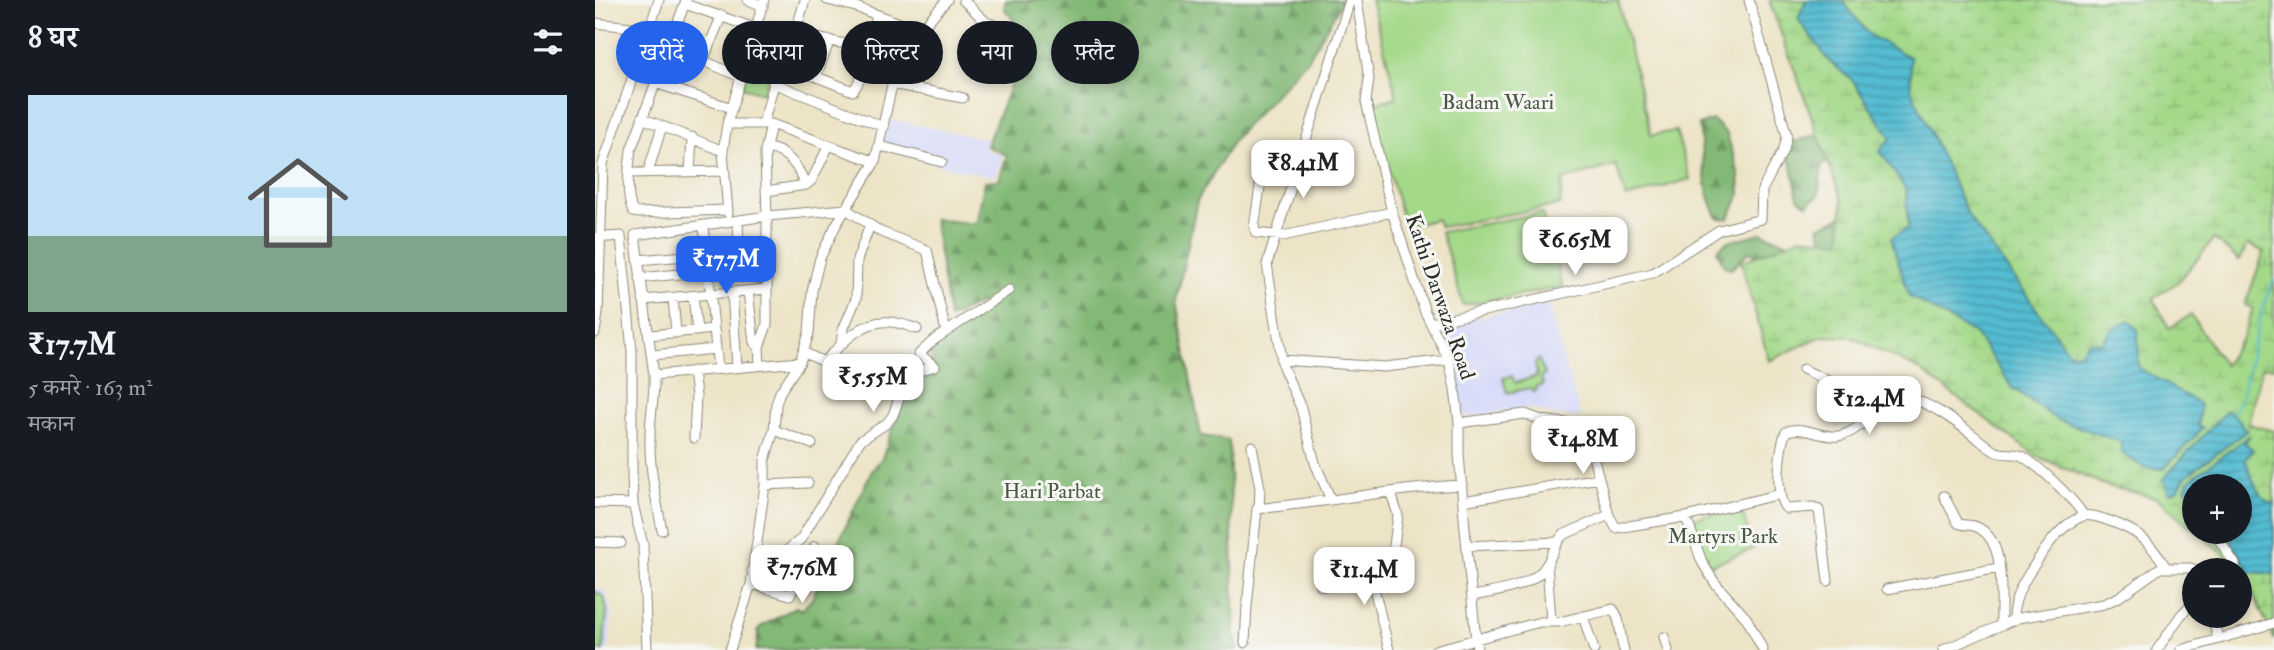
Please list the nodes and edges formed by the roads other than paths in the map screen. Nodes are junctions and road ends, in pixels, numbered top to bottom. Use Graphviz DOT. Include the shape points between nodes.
graph roads {
  1 [pos="659,0"];
  2 [pos="748,0"];
  3 [pos="805,0"];
  4 [pos="827,0"];
  5 [pos="947,0"];
  6 [pos="963,0"];
  7 [pos="1350,0"];
  8 [pos="1357,0"];
  9 [pos="1749,0"];
  10 [pos="685,2"];
  11 [pos="763,3"];
  12 [pos="722,15"];
  13 [pos="877,15"];
  14 [pos="652,21"];
  15 [pos="678,21"];
  16 [pos="737,21"];
  17 [pos="759,21"];
  18 [pos="799,21"];
  19 [pos="876,21"];
  20 [pos="894,21"];
  21 [pos="927,21"];
  22 [pos="984,21"];
  23 [pos="595,23"];
  24 [pos="616,25"];
  25 [pos="827,39"];
  26 [pos="830,40"];
  27 [pos="841,44"];
  28 [pos="708,48"];
  29 [pos="827,48"];
  30 [pos="827,81"];
  31 [pos="630,84"];
  32 [pos="655,84"];
  33 [pos="658,84"];
  34 [pos="739,84"];
  35 [pos="773,84"];
  36 [pos="776,84"];
  37 [pos="857,84"];
  38 [pos="892,84"];
  39 [pos="963,97"];
  40 [pos="732,108"];
  41 [pos="642,118"];
  42 [pos="727,124"];
  43 [pos="767,124"];
  44 [pos="662,126"];
  45 [pos="884,127"];
  46 [pos="692,137"];
  47 [pos="880,146"];
  48 [pos="828,147"];
  49 [pos="723,151"];
  50 [pos="765,152"];
  51 [pos="875,162"];
  52 [pos="941,162"];
  53 [pos="724,171"];
  54 [pos="690,172"];
  55 [pos="629,173"];
  56 [pos="648,173"];
  57 [pos="1262,173"];
  58 [pos="806,185"];
  59 [pos="766,191"];
  60 [pos="846,209"];
  61 [pos="727,210"];
  62 [pos="1392,212"];
  63 [pos="767,216"];
  64 [pos="734,221"];
  65 [pos="870,225"];
  66 [pos="704,227"];
  67 [pos="1276,235"];
  68 [pos="598,238"];
  69 [pos="768,249"];
  70 [pos="739,251"];
  71 [pos="707,253"];
  72 [pos="638,260"];
  73 [pos="709,271"];
  74 [pos="640,278"];
  75 [pos="767,289"];
  76 [pos="1009,290"];
  77 [pos="748,291"];
  78 [pos="732,292"];
  79 [pos="711,294"];
  80 [pos="693,296"];
  81 [pos="673,298"];
  82 [pos="643,300"];
  83 [pos="1431,323"];
  84 [pos="714,329"];
  85 [pos="917,329"];
  86 [pos="697,331"];
  87 [pos="946,331"];
  88 [pos="595,333"];
  89 [pos="676,333"];
  90 [pos="650,335"];
  91 [pos="841,343"];
  92 [pos="759,347"];
  93 [pos="716,349"];
  94 [pos="652,355"];
  95 [pos="802,357"];
  96 [pos="1281,360"];
  97 [pos="1448,360"];
  98 [pos="824,362"];
  99 [pos="760,365"];
  100 [pos="737,367"];
  101 [pos="718,369"];
  102 [pos="1803,369"];
  103 [pos="692,371"];
  104 [pos="654,375"];
  105 [pos="857,390"];
  106 [pos="1907,399"];
  107 [pos="1459,423"];
  108 [pos="774,430"];
  109 [pos="694,438"];
  110 [pos="812,444"];
  111 [pos="1252,446"];
  112 [pos="1598,478"];
  113 [pos="808,483"];
  114 [pos="765,485"];
  115 [pos="1462,485"];
  116 [pos="1391,493"];
  117 [pos="1780,494"];
  118 [pos="1944,496"];
  119 [pos="1331,500"];
  120 [pos="1463,501"];
  121 [pos="595,503"];
  122 [pos="633,504"];
  123 [pos="1259,508"];
  124 [pos="1609,515"];
  125 [pos="2084,516"];
  126 [pos="1686,517"];
  127 [pos="661,530"];
  128 [pos="595,542"];
  129 [pos="1557,542"];
  130 [pos="621,543"];
  131 [pos="815,546"];
  132 [pos="1394,546"];
  133 [pos="1467,546"];
  134 [pos="1547,564"];
  135 [pos="2166,567"];
  136 [pos="1999,568"];
  137 [pos="2182,568"];
  138 [pos="753,571"];
  139 [pos="1828,581"];
  140 [pos="751,584"];
  141 [pos="1321,586"];
  142 [pos="1887,589"];
  143 [pos="1472,596"];
  144 [pos="2182,614"];
  145 [pos="1583,616"];
  146 [pos="2013,619"];
  147 [pos="1551,621"];
  148 [pos="2274,623"];
  149 [pos="2001,625"];
  150 [pos="2215,628"];
  151 [pos="1476,638"];
  152 [pos="1664,638"];
  153 [pos="2218,638"];
  154 [pos="1245,643"];
  155 [pos="1965,646"];
  156 [pos="647,650"];
  157 [pos="730,650"];
  158 [pos="1389,650"];
  159 [pos="1434,650"];
  160 [pos="1477,650"];
  161 [pos="1594,650"];
  162 [pos="1624,650"];
  163 [pos="1668,650"];
  164 [pos="1763,650"];
  165 [pos="1943,650"];
  166 [pos="2157,650"];
  167 [pos="2181,650"];
  1 -- 14 [label="street"];
  2 -- 11 [label="street"];
  3 -- 18 [label="street"];
  4 -- 13 [label="street"];
  5 -- 21 [label="street"];
  6 -- 22 [label="street"];
  7 -- 67 [label="street"];
  8 -- 62 [label="street, Kathi Darwaza Road" via="1369,79 1366,102"];
  9 -- 83 [label="street" via="1787,136 1762,190 1761,219 1719,230 1653,273"];
  10 -- 12 [label="street"];
  10 -- 15 [label="street"];
  11 -- 17 [label="street"];
  12 -- 16 [label="street"];
  12 -- 28 [label="street"];
  13 -- 19 [label="street"];
  13 -- 20 [label="street"];
  23 -- 24 [label="street"];
  25 -- 26 [label="street"];
  26 -- 27 [label="street"];
  26 -- 29 [label="street"];
  30 -- 37 [label="street" via="848,90 855,90"];
  31 -- 68 [label="street" via="603,164"];
  32 -- 41 [label="street"];
  33 -- 40 [label="street"];
  34 -- 40 [label="street"];
  35 -- 43 [label="street"];
  36 -- 45 [label="street"];
  38 -- 39 [label="street"];
  38 -- 45 [label="street"];
  40 -- 42 [label="street"];
  41 -- 44 [label="street"];
  41 -- 55 [label="street"];
  42 -- 43 [label="street"];
  42 -- 49 [label="street"];
  43 -- 48 [label="street"];
  43 -- 50 [label="street"];
  44 -- 46 [label="street"];
  44 -- 56 [label="street"];
  45 -- 47 [label="street"];
  46 -- 49 [label="street"];
  46 -- 54 [label="street"];
  47 -- 51 [label="street"];
  47 -- 52 [label="street"];
  48 -- 51 [label="street"];
  48 -- 58 [label="street"];
  49 -- 53 [label="street"];
  50 -- 58 [label="street" via="768,148 785,155 799,168"];
  50 -- 59 [label="street"];
  51 -- 60 [label="street"];
  53 -- 54 [label="street"];
  53 -- 61 [label="street"];
  54 -- 56 [label="street"];
  55 -- 56 [label="street"];
  55 -- 61 [label="street" via="630,207 635,212"];
  57 -- 67 [label="street" via="1255,231"];
  58 -- 59 [label="street"];
  59 -- 63 [label="street"];
  60 -- 63 [label="street"];
  60 -- 65 [label="street"];
  60 -- 95 [label="street" via="820,257"];
  61 -- 64 [label="street"];
  62 -- 67 [label="street"];
  62 -- 83 [label="street, Kathi Darwaza Road"];
  63 -- 64 [label="street"];
  63 -- 69 [label="street"];
  64 -- 66 [label="street"];
  64 -- 70 [label="street"];
  65 -- 87 [label="street" via="927,250"];
  65 -- 91 [label="street" via="857,260 856,299"];
  66 -- 71 [label="street"];
  66 -- 72 [label="street" via="635,235"];
  67 -- 96 [label="street" via="1266,264"];
  68 -- 88 [label="street"];
  68 -- 122 [label="street" via="621,236 632,351"];
  69 -- 70 [label="street"];
  69 -- 75 [label="street"];
  70 -- 71 [label="street"];
  71 -- 72 [label="street"];
  71 -- 73 [label="street"];
  72 -- 74 [label="street"];
  73 -- 74 [label="street"];
  73 -- 79 [label="street"];
  74 -- 82 [label="street"];
  75 -- 77 [label="street"];
  75 -- 92 [label="street" via="767,325"];
  76 -- 87 [label="street"];
  77 -- 78 [label="street"];
  77 -- 92 [label="street" via="754,342"];
  78 -- 79 [label="street"];
  78 -- 100 [label="street"];
  79 -- 80 [label="street"];
  79 -- 84 [label="street"];
  80 -- 81 [label="street"];
  80 -- 86 [label="street"];
  81 -- 82 [label="street"];
  81 -- 89 [label="street"];
  82 -- 90 [label="street"];
  83 -- 97 [label="street, Kathi Darwaza Road"];
  84 -- 86 [label="street"];
  84 -- 93 [label="street"];
  85 -- 91 [label="street" via="881,322"];
  86 -- 89 [label="street"];
  87 -- 138 [label="street" via="919,354 935,366 908,374 893,415 887,424 859,441 801,539 773,562"];
  89 -- 90 [label="street"];
  90 -- 94 [label="street"];
  91 -- 98 [label="street"];
  92 -- 99 [label="street"];
  93 -- 94 [label="street"];
  93 -- 101 [label="street"];
  94 -- 104 [label="street"];
  95 -- 98 [label="street"];
  95 -- 99 [label="street"];
  95 -- 108 [label="street" via="780,392"];
  96 -- 97 [label="street" via="1384,367"];
  96 -- 119 [label="street"];
  97 -- 107 [label="street, Kathi Darwaza Road"];
  98 -- 105 [label="street"];
  99 -- 100 [label="street"];
  100 -- 101 [label="street"];
  101 -- 103 [label="street"];
  102 -- 106 [label="street" via="1849,391"];
  103 -- 104 [label="street"];
  103 -- 109 [label="street"];
  104 -- 127 [label="street" via="651,467"];
  106 -- 117 [label="street" via="1887,404 1841,436 1795,429 1786,432 1781,447"];
  106 -- 125 [label="street" via="1959,424 1993,451 2023,457 2074,501"];
  107 -- 112 [label="street" via="1525,414 1581,425"];
  107 -- 115 [label="street, Kathi Darwaza Road"];
  108 -- 110 [label="street"];
  108 -- 114 [label="street" via="765,460"];
  111 -- 123 [label="street"];
  112 -- 120 [label="street"];
  112 -- 124 [label="street"];
  113 -- 114 [label="street"];
  114 -- 138 [label="street"];
  115 -- 116 [label="street"];
  115 -- 120 [label="street, Kathi Darwaza Road"];
  116 -- 119 [label="street"];
  116 -- 132 [label="street" via="1398,515"];
  117 -- 126 [label="street"];
  117 -- 139 [label="street" via="1787,509 1819,510"];
  118 -- 136 [label="street" via="1958,523 1975,526 1994,541"];
  119 -- 123 [label="street"];
  120 -- 133 [label="street, Kathi Darwaza Road"];
  121 -- 122 [label="street"];
  122 -- 156 [label="street" via="643,545"];
  123 -- 154 [label="street"];
  124 -- 126 [label="street" via="1618,528"];
  124 -- 129 [label="street" via="1568,532"];
  125 -- 135 [label="street" via="2132,530"];
  125 -- 146 [label="street" via="2057,534 2041,555 2016,597"];
  126 -- 164 [label="street" via="1702,562 1747,619"];
  128 -- 130 [label="street"];
  129 -- 133 [label="street"];
  129 -- 134 [label="street"];
  131 -- 140 [label="street" via="790,595"];
  133 -- 143 [label="street, Kathi Darwaza Road"];
  134 -- 143 [label="street" via="1520,583"];
  134 -- 147 [label="street"];
  135 -- 137 [label="street"];
  135 -- 146 [label="street" via="2104,604"];
  136 -- 142 [label="street"];
  136 -- 149 [label="street"];
  138 -- 140 [label="street"];
  140 -- 157 [label="street"];
  141 -- 158 [label="street" via="1373,584"];
  143 -- 151 [label="street, Kathi Darwaza Road"];
  144 -- 166 [label="street"];
  145 -- 147 [label="street"];
  145 -- 161 [label="street"];
  145 -- 162 [label="street" via="1615,610"];
  146 -- 149 [label="street"];
  147 -- 151 [label="street"];
  148 -- 153 [label="street"];
  149 -- 155 [label="street"];
  150 -- 153 [label="street"];
  151 -- 159 [label="street"];
  151 -- 160 [label="street, Kathi Darwaza Road"];
  152 -- 163 [label="street"];
  153 -- 167 [label="street"];
  155 -- 165 [label="street"];
}
